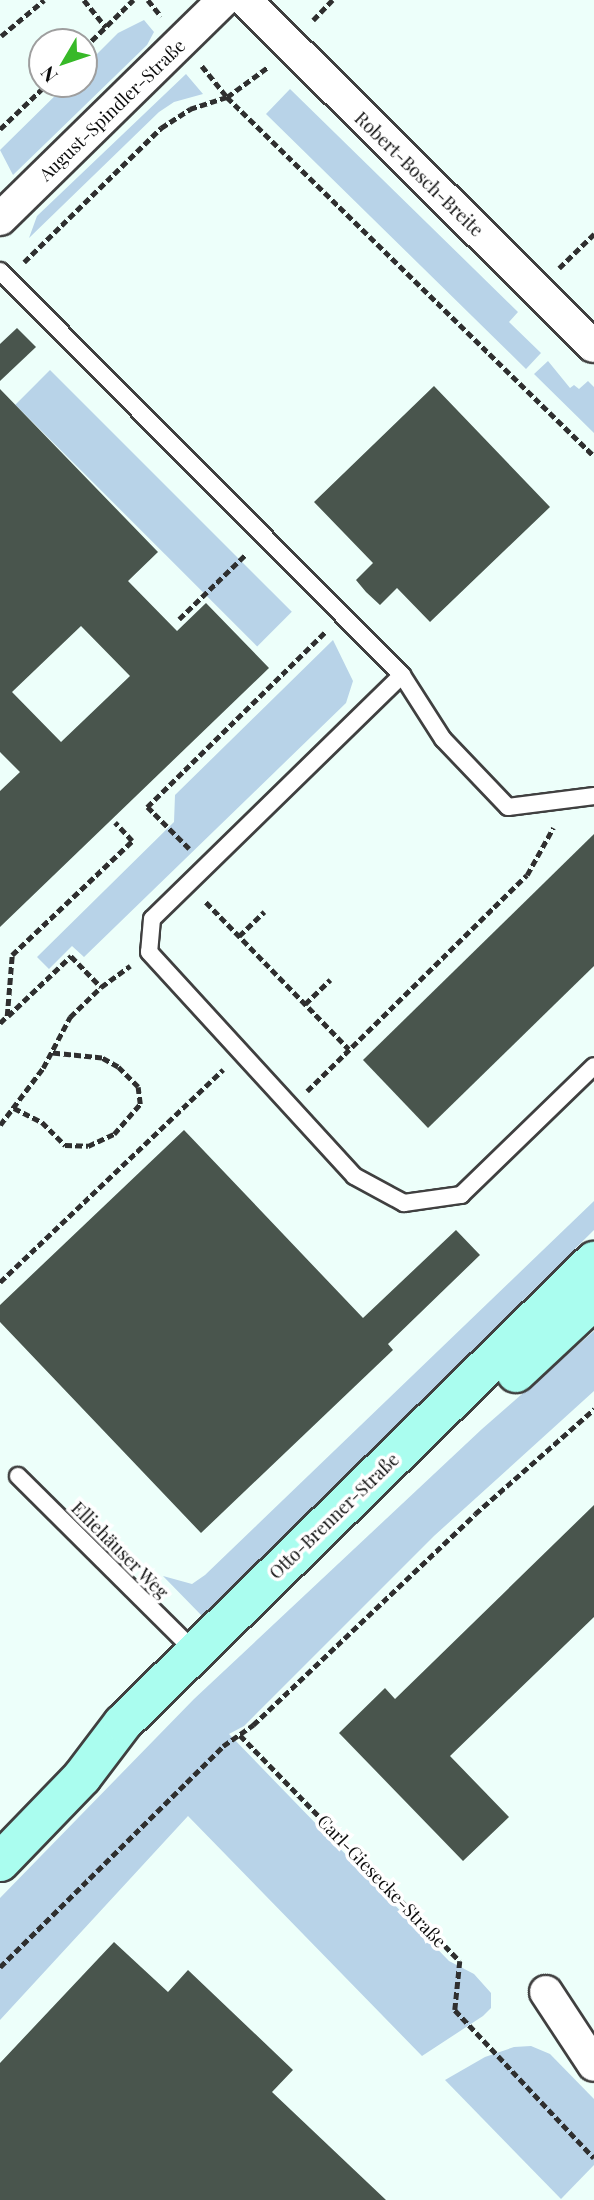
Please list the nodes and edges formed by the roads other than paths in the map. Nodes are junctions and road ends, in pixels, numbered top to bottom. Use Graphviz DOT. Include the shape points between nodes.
graph roads {
  1 [pos="224,0"];
  2 [pos="246,0"];
  3 [pos="266,0"];
  4 [pos="0,219"];
  5 [pos="4,275"];
  6 [pos="594,323"];
  7 [pos="594,346"];
  8 [pos="402,675"];
  9 [pos="594,796"];
  10 [pos="594,1066"];
  11 [pos="594,1261"];
  12 [pos="594,1300"];
  13 [pos="18,1476"];
  14 [pos="195,1652"];
  15 [pos="82,1777"];
  16 [pos="0,1862"];
  17 [pos="546,1992"];
  18 [pos="594,2065"];
  1 -- 4 [label="street, August-Spindler-Straße"];
  2 -- 7 [label="street, Robert-Bosch-Breite"];
  3 -- 6 [label="street, Robert-Bosch-Breite"];
  5 -- 8 [label="lane"];
  8 -- 9 [label="lane" via="443,739 508,807"];
  8 -- 10 [label="lane" via="152,919 149,952 354,1176 404,1203 461,1195"];
  11 -- 14 [label="main road, Otto-Brenner-Straße"];
  12 -- 15 [label="main road, Otto-Brenner-Straße" via="134,1737"];
  13 -- 14 [label="lane, Elliehäuser Weg"];
  14 -- 15 [label="main road, Otto-Brenner-Straße" via="123,1723"];
  15 -- 16 [label="main road, Otto-Brenner-Straße"];
  17 -- 18 [label="street"];
}
